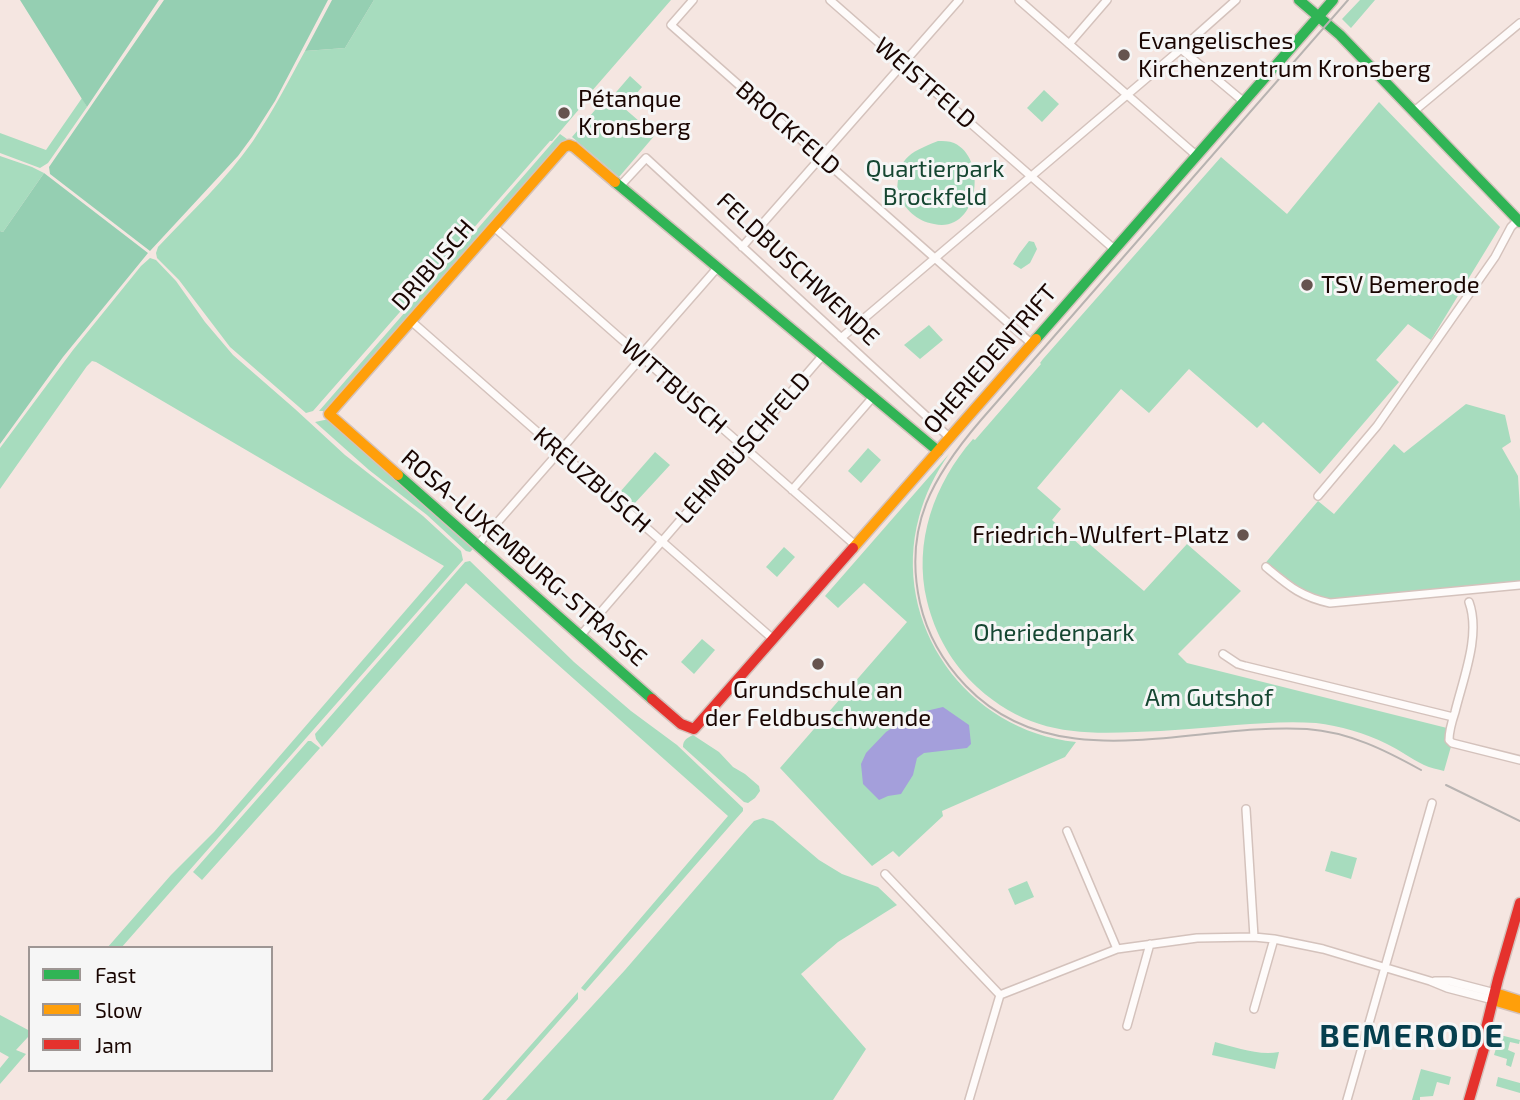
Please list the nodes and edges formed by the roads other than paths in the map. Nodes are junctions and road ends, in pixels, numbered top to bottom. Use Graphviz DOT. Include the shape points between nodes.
graph roads {
  1 [pos="693,0"];
  2 [pos="830,0"];
  3 [pos="959,0"];
  4 [pos="1019,0"];
  5 [pos="1107,0"];
  6 [pos="1236,0"];
  7 [pos="1299,0"];
  8 [pos="1333,0"];
  9 [pos="1318,17"];
  10 [pos="1520,23"];
  11 [pos="1069,44"];
  12 [pos="1181,48"];
  13 [pos="903,64"];
  14 [pos="1126,94"];
  15 [pos="1244,102"];
  16 [pos="1413,112"];
  17 [pos="569,145"];
  18 [pos="1197,156"];
  19 [pos="821,157"];
  20 [pos="1031,176"];
  21 [pos="620,187"];
  22 [pos="1519,221"];
  23 [pos="494,227"];
  24 [pos="742,247"];
  25 [pos="1114,249"];
  26 [pos="934,258"];
  27 [pos="718,267"];
  28 [pos="411,321"];
  29 [pos="841,338"];
  30 [pos="1032,344"];
  31 [pos="640,355"];
  32 [pos="823,355"];
  33 [pos="873,397"];
  34 [pos="329,414"];
  35 [pos="949,437"];
  36 [pos="743,447"];
  37 [pos="938,451"];
  38 [pos="560,452"];
  39 [pos="792,490"];
  40 [pos="1318,496"];
  41 [pos="663,542"];
  42 [pos="855,545"];
  43 [pos="478,547"];
  44 [pos="1266,567"];
  45 [pos="1520,585"];
  46 [pos="1469,602"];
  47 [pos="581,635"];
  48 [pos="773,639"];
  49 [pos="1223,654"];
  50 [pos="1453,717"];
  51 [pos="694,729"];
  52 [pos="1520,760"];
  53 [pos="1432,803"];
  54 [pos="1246,809"];
  55 [pos="1067,831"];
  56 [pos="885,874"];
  57 [pos="1520,903"];
  58 [pos="1254,937"];
  59 [pos="1274,939"];
  60 [pos="1150,944"];
  61 [pos="1117,949"];
  62 [pos="1385,967"];
  63 [pos="1000,995"];
  64 [pos="1494,997"];
  65 [pos="1520,1001"];
  66 [pos="1520,1008"];
  67 [pos="1254,1009"];
  68 [pos="1127,1026"];
  69 [pos="971,1100"];
  70 [pos="1347,1100"];
  71 [pos="1467,1100"];
  1 -- 19 [label="street, BROCKFELD" via="671,25"];
  2 -- 13 [label="street, WEISTFELD"];
  3 -- 13 [label="street"];
  4 -- 11 [label="street"];
  5 -- 11 [label="street"];
  6 -- 12 [label="street"];
  7 -- 9 [label="street"];
  8 -- 9 [label="street, OHERIEDENTRIFT"];
  9 -- 15 [label="street, OHERIEDENTRIFT"];
  9 -- 16 [label="street"];
  10 -- 16 [label="street"];
  11 -- 14 [label="street"];
  12 -- 14 [label="street"];
  12 -- 15 [label="street"];
  13 -- 19 [label="street"];
  13 -- 20 [label="street, WEISTFELD"];
  14 -- 18 [label="street"];
  14 -- 20 [label="street"];
  15 -- 18 [label="street, OHERIEDENTRIFT"];
  16 -- 22 [label="street"];
  17 -- 21 [label="street, FELDBUSCHWENDE"];
  17 -- 23 [label="street, DRIBUSCH"];
  18 -- 25 [label="street, OHERIEDENTRIFT"];
  19 -- 24 [label="street"];
  19 -- 26 [label="street, BROCKFELD"];
  20 -- 25 [label="street, WEISTFELD"];
  20 -- 26 [label="street"];
  21 -- 24 [label="street, FELDBUSCHWENDE" via="646,158"];
  21 -- 27 [label="street, FELDBUSCHWENDE"];
  22 -- 40 [label="street" via="1377,426"];
  23 -- 28 [label="street, DRIBUSCH"];
  23 -- 31 [label="street, WITTBUSCH"];
  24 -- 29 [label="street, FELDBUSCHWENDE"];
  25 -- 30 [label="street, OHERIEDENTRIFT"];
  26 -- 29 [label="street"];
  26 -- 30 [label="street, BROCKFELD"];
  27 -- 31 [label="street"];
  27 -- 32 [label="street, FELDBUSCHWENDE"];
  28 -- 34 [label="street, DRIBUSCH"];
  28 -- 38 [label="street, KREUZBUSCH"];
  29 -- 35 [label="street, FELDBUSCHWENDE"];
  30 -- 35 [label="street, OHERIEDENTRIFT"];
  31 -- 36 [label="street, WITTBUSCH"];
  31 -- 38 [label="street"];
  32 -- 33 [label="street, FELDBUSCHWENDE"];
  32 -- 36 [label="street, LEHMBUSCHFELD"];
  33 -- 37 [label="street, FELDBUSCHWENDE"];
  33 -- 39 [label="street"];
  34 -- 43 [label="street, ROSA-LUXEMBURG-STRASSE"];
  35 -- 37 [label="street, OHERIEDENTRIFT"];
  36 -- 39 [label="street, WITTBUSCH"];
  36 -- 41 [label="street, LEHMBUSCHFELD"];
  37 -- 42 [label="street, OHERIEDENTRIFT"];
  38 -- 41 [label="street, KREUZBUSCH"];
  38 -- 43 [label="street"];
  39 -- 42 [label="street, WITTBUSCH"];
  41 -- 47 [label="street, LEHMBUSCHFELD"];
  41 -- 48 [label="street, KREUZBUSCH"];
  42 -- 48 [label="street, OHERIEDENTRIFT"];
  43 -- 47 [label="street, ROSA-LUXEMBURG-STRASSE"];
  44 -- 45 [label="street" via="1289,587 1330,603"];
  46 -- 50 [label="street" via="1472,645"];
  47 -- 51 [label="street, ROSA-LUXEMBURG-STRASSE" via="681,724"];
  48 -- 51 [label="street, OHERIEDENTRIFT"];
  49 -- 50 [label="street" via="1245,666"];
  50 -- 52 [label="street" via="1452,743"];
  53 -- 62 [label="street"];
  54 -- 58 [label="street"];
  55 -- 61 [label="street"];
  56 -- 63 [label="street"];
  57 -- 64 [label="street"];
  58 -- 59 [label="street"];
  58 -- 60 [label="street"];
  59 -- 62 [label="street"];
  59 -- 67 [label="street"];
  60 -- 61 [label="street"];
  60 -- 68 [label="street"];
  61 -- 63 [label="street"];
  62 -- 64 [label="street" via="1447,988"];
  62 -- 70 [label="street"];
  63 -- 69 [label="street"];
  64 -- 65 [label="street"];
  64 -- 66 [label="street"];
  64 -- 71 [label="street"];
}
